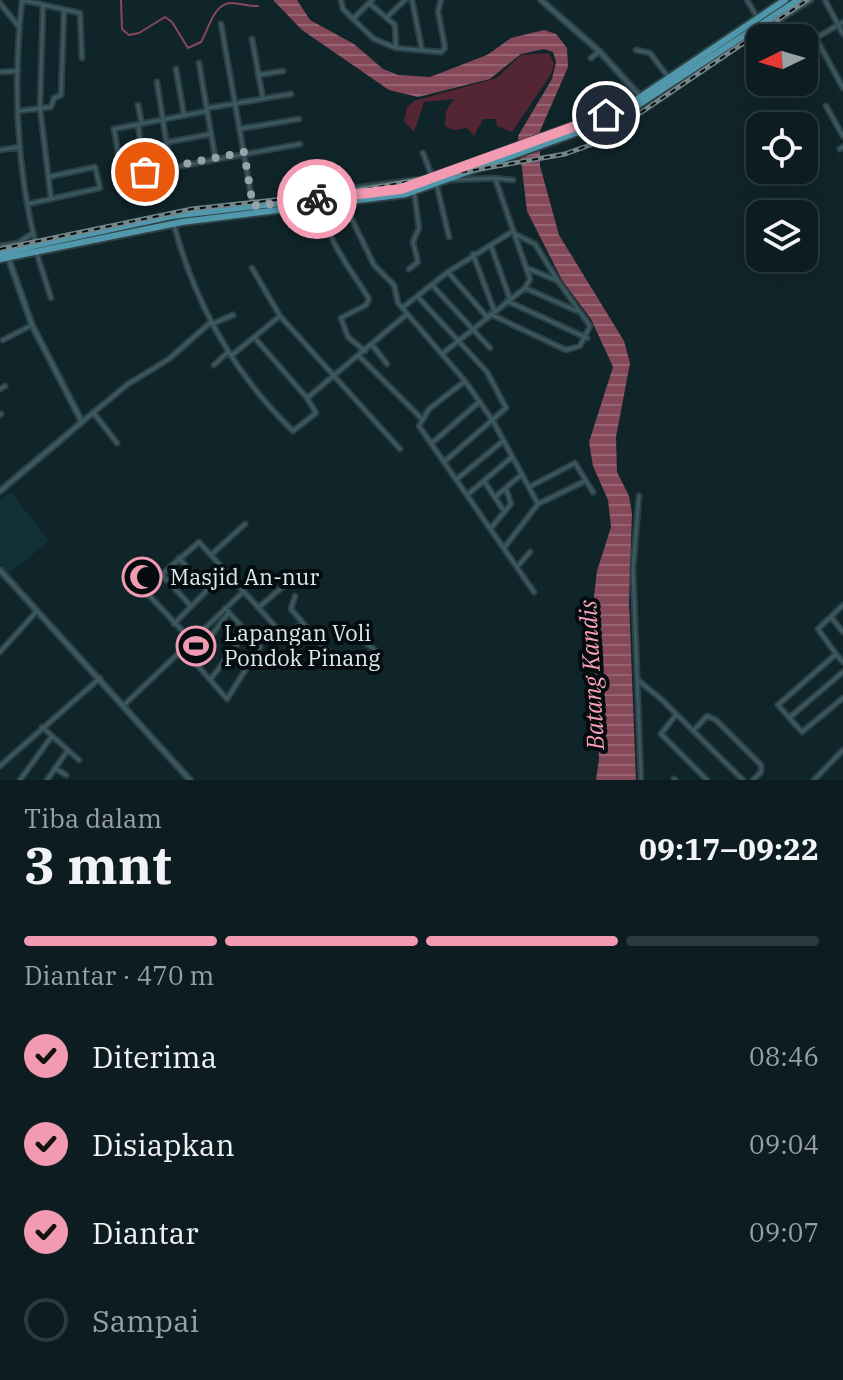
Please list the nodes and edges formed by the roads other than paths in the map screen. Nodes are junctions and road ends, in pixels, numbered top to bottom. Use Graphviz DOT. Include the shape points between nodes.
graph roads {
  1 [pos="22,0"];
  2 [pos="341,0"];
  3 [pos="405,0"];
  4 [pos="441,0"];
  5 [pos="541,0"];
  6 [pos="747,0"];
  7 [pos="785,0"];
  8 [pos="798,0"];
  9 [pos="811,0"];
  10 [pos="825,0"];
  11 [pos="371,1"];
  12 [pos="413,1"];
  13 [pos="0,3"];
  14 [pos="43,5"];
  15 [pos="64,10"];
  16 [pos="757,17"];
  17 [pos="387,18"];
  18 [pos="353,19"];
  19 [pos="840,22"];
  20 [pos="221,24"];
  21 [pos="19,27"];
  22 [pos="743,31"];
  23 [pos="843,34"];
  24 [pos="252,39"];
  25 [pos="731,43"];
  26 [pos="396,48"];
  27 [pos="422,50"];
  28 [pos="636,50"];
  29 [pos="599,51"];
  30 [pos="82,58"];
  31 [pos="591,58"];
  32 [pos="199,63"];
  33 [pos="176,69"];
  34 [pos="18,71"];
  35 [pos="283,71"];
  36 [pos="0,72"];
  37 [pos="258,75"];
  38 [pos="669,78"];
  39 [pos="157,82"];
  40 [pos="843,88"];
  41 [pos="291,94"];
  42 [pos="641,97"];
  43 [pos="263,99"];
  44 [pos="235,104"];
  45 [pos="138,105"];
  46 [pos="826,106"];
  47 [pos="40,108"];
  48 [pos="207,110"];
  49 [pos="18,111"];
  50 [pos="184,115"];
  51 [pos="299,119"];
  52 [pos="163,120"];
  53 [pos="140,124"];
  54 [pos="239,129"];
  55 [pos="211,134"];
  56 [pos="843,136"];
  57 [pos="166,142"];
  58 [pos="300,144"];
  59 [pos="21,147"];
  60 [pos="0,150"];
  61 [pos="514,151"];
  62 [pos="244,152"];
  63 [pos="423,153"];
  64 [pos="215,157"];
  65 [pos="170,166"];
  66 [pos="145,172"];
  67 [pos="48,177"];
  68 [pos="495,178"];
  69 [pos="434,179"];
  70 [pos="513,180"];
  71 [pos="331,191"];
  72 [pos="414,191"];
  73 [pos="51,199"];
  74 [pos="344,203"];
  75 [pos="28,204"];
  76 [pos="304,204"];
  77 [pos="319,204"];
  78 [pos="253,206"];
  79 [pos="174,223"];
  80 [pos="33,233"];
  81 [pos="514,233"];
  82 [pos="449,237"];
  83 [pos="0,246"];
  84 [pos="491,246"];
  85 [pos="36,248"];
  86 [pos="473,254"];
  87 [pos="3,257"];
  88 [pos="252,268"];
  89 [pos="527,268"];
  90 [pos="409,269"];
  91 [pos="448,272"];
  92 [pos="558,281"];
  93 [pos="433,285"];
  94 [pos="525,288"];
  95 [pos="418,297"];
  96 [pos="51,298"];
  97 [pos="508,300"];
  98 [pos="402,308"];
  99 [pos="494,310"];
  100 [pos="579,311"];
  101 [pos="407,314"];
  102 [pos="233,315"];
  103 [pos="488,315"];
  104 [pos="280,316"];
  105 [pos="212,323"];
  106 [pos="32,325"];
  107 [pos="471,328"];
  108 [pos="254,337"];
  109 [pos="587,338"];
  110 [pos="3,340"];
  111 [pos="457,341"];
  112 [pos="373,346"];
  113 [pos="490,348"];
  114 [pos="365,351"];
  115 [pos="229,354"];
  116 [pos="442,354"];
  117 [pos="360,357"];
  118 [pos="387,364"];
  119 [pos="214,365"];
  120 [pos="335,376"];
  121 [pos="465,381"];
  122 [pos="307,398"];
  123 [pos="479,402"];
  124 [pos="93,412"];
  125 [pos="423,421"];
  126 [pos="493,421"];
  127 [pos="82,422"];
  128 [pos="503,440"];
  129 [pos="117,443"];
  130 [pos="431,444"];
  131 [pos="400,449"];
  132 [pos="512,457"];
  133 [pos="444,462"];
  134 [pos="521,475"];
  135 [pos="457,479"];
  136 [pos="586,480"];
  137 [pos="484,481"];
  138 [pos="529,487"];
  139 [pos="506,489"];
  140 [pos="0,491"];
  141 [pos="593,492"];
  142 [pos="467,495"];
  143 [pos="639,496"];
  144 [pos="495,497"];
  145 [pos="538,504"];
  146 [pos="504,511"];
  147 [pos="245,524"];
  148 [pos="490,528"];
  149 [pos="504,548"];
  150 [pos="530,552"];
  151 [pos="211,555"];
  152 [pos="179,558"];
  153 [pos="517,567"];
  154 [pos="0,570"];
  155 [pos="226,572"];
  156 [pos="300,572"];
  157 [pos="161,574"];
  158 [pos="207,590"];
  159 [pos="243,592"];
  160 [pos="534,592"];
  161 [pos="295,596"];
  162 [pos="843,605"];
  163 [pos="191,607"];
  164 [pos="258,608"];
  165 [pos="227,610"];
  166 [pos="37,611"];
  167 [pos="831,617"];
  168 [pos="303,623"];
  169 [pos="174,624"];
  170 [pos="246,631"];
  171 [pos="843,632"];
  172 [pos="192,641"];
  173 [pos="366,643"];
  174 [pos="184,650"];
  175 [pos="376,651"];
  176 [pos="0,652"];
  177 [pos="836,654"];
  178 [pos="193,660"];
  179 [pos="843,662"];
  180 [pos="340,664"];
  181 [pos="843,672"];
  182 [pos="100,678"];
  183 [pos="210,680"];
  184 [pos="638,680"];
  185 [pos="843,698"];
  186 [pos="124,705"];
  187 [pos="676,715"];
  188 [pos="789,718"];
  189 [pos="42,727"];
  190 [pos="693,731"];
  191 [pos="52,736"];
  192 [pos="68,750"];
  193 [pos="843,750"];
  194 [pos="79,760"];
  195 [pos="0,766"];
  196 [pos="55,768"];
  197 [pos="66,775"];
  198 [pos="20,780"];
  199 [pos="47,780"];
  200 [pos="190,780"];
  201 [pos="641,780"];
  202 [pos="707,780"];
  203 [pos="743,780"];
  204 [pos="753,780"];
  205 [pos="814,780"];
  1 -- 14 [label="street"];
  1 -- 21 [label="street"];
  2 -- 18 [label="street"];
  3 -- 17 [label="street"];
  4 -- 27 [label="street" via="445,50"];
  5 -- 29 [label="street"];
  6 -- 16 [label="street"];
  7 -- 16 [label="highway"];
  8 -- 22 [label="highway"];
  9 -- 25 [label="street" via="735,48"];
  10 -- 19 [label="street"];
  11 -- 17 [label="street"];
  11 -- 18 [label="street"];
  12 -- 27 [label="street"];
  13 -- 21 [label="street"];
  14 -- 15 [label="street"];
  14 -- 47 [label="street"];
  15 -- 30 [label="street" via="81,15"];
  15 -- 47 [label="street" via="61,95 51,107"];
  16 -- 22 [label="highway"];
  17 -- 26 [label="street" via="395,25"];
  18 -- 26 [label="street" via="374,39"];
  19 -- 23 [label="street"];
  19 -- 40 [label="street" via="816,39"];
  20 -- 44 [label="street"];
  21 -- 34 [label="street"];
  22 -- 25 [label="highway"];
  22 -- 38 [label="highway"];
  24 -- 37 [label="street"];
  25 -- 61 [label="highway" via="620,117"];
  26 -- 27 [label="street"];
  28 -- 38 [label="street" via="650,53"];
  29 -- 31 [label="street"];
  29 -- 42 [label="street"];
  32 -- 48 [label="street"];
  33 -- 50 [label="street"];
  34 -- 36 [label="street"];
  34 -- 49 [label="street"];
  35 -- 37 [label="street"];
  37 -- 43 [label="street"];
  38 -- 42 [label="highway"];
  39 -- 52 [label="street"];
  41 -- 43 [label="street"];
  42 -- 61 [label="highway"];
  43 -- 44 [label="street"];
  44 -- 48 [label="street"];
  44 -- 54 [label="street"];
  45 -- 53 [label="street"];
  46 -- 56 [label="street"];
  47 -- 49 [label="street"];
  47 -- 67 [label="street"];
  48 -- 50 [label="street"];
  48 -- 55 [label="street"];
  49 -- 59 [label="street"];
  50 -- 52 [label="street"];
  51 -- 54 [label="street"];
  52 -- 53 [label="street"];
  52 -- 57 [label="street"];
  53 -- 66 [label="street"];
  53 -- 66 [label="street" via="114,129 122,177"];
  54 -- 62 [label="street"];
  55 -- 57 [label="street"];
  55 -- 64 [label="street"];
  57 -- 65 [label="street"];
  58 -- 62 [label="street"];
  59 -- 60 [label="street"];
  59 -- 75 [label="street"];
  61 -- 69 [label="highway"];
  62 -- 64 [label="street"];
  62 -- 78 [label="street"];
  63 -- 69 [label="street"];
  64 -- 65 [label="street"];
  65 -- 66 [label="street"];
  67 -- 73 [label="street"];
  67 -- 73 [label="street" via="95,167 100,188"];
  68 -- 69 [label="street"];
  68 -- 70 [label="street"];
  68 -- 81 [label="street"];
  69 -- 71 [label="street"];
  69 -- 72 [label="highway"];
  69 -- 77 [label="highway"];
  69 -- 82 [label="street"];
  72 -- 74 [label="highway"];
  72 -- 90 [label="street" via="418,262"];
  73 -- 75 [label="street"];
  74 -- 77 [label="highway"];
  74 -- 98 [label="street" via="358,238 394,285"];
  75 -- 80 [label="street"];
  76 -- 77 [label="highway"];
  76 -- 78 [label="highway"];
  76 -- 79 [label="highway"];
  77 -- 114 [label="street" via="339,251 369,299 341,318 348,337"];
  78 -- 85 [label="highway" via="172,216"];
  79 -- 85 [label="highway"];
  79 -- 105 [label="street" via="185,265"];
  80 -- 83 [label="street"];
  80 -- 85 [label="street"];
  81 -- 84 [label="street"];
  81 -- 89 [label="street"];
  81 -- 92 [label="street" via="535,244"];
  84 -- 86 [label="street"];
  84 -- 97 [label="street"];
  85 -- 87 [label="highway"];
  85 -- 96 [label="street"];
  86 -- 91 [label="street"];
  86 -- 99 [label="street"];
  87 -- 106 [label="street"];
  88 -- 104 [label="street"];
  89 -- 92 [label="street"];
  89 -- 94 [label="street" via="530,279"];
  91 -- 93 [label="street"];
  91 -- 103 [label="street"];
  92 -- 100 [label="street"];
  93 -- 95 [label="street"];
  93 -- 107 [label="street"];
  94 -- 97 [label="street"];
  94 -- 100 [label="street"];
  95 -- 98 [label="street"];
  95 -- 111 [label="street"];
  97 -- 99 [label="street"];
  97 -- 109 [label="street"];
  98 -- 101 [label="street"];
  99 -- 103 [label="street"];
  100 -- 109 [label="street" via="590,326"];
  101 -- 112 [label="street"];
  101 -- 116 [label="street"];
  102 -- 105 [label="street"];
  103 -- 107 [label="street"];
  103 -- 109 [label="street" via="566,350"];
  104 -- 108 [label="street"];
  104 -- 120 [label="street"];
  105 -- 115 [label="street"];
  105 -- 124 [label="street"];
  106 -- 110 [label="street"];
  106 -- 127 [label="street"];
  107 -- 111 [label="street"];
  107 -- 113 [label="street"];
  108 -- 115 [label="street"];
  108 -- 122 [label="street"];
  111 -- 116 [label="street"];
  111 -- 126 [label="street" via="487,372 506,408"];
  112 -- 114 [label="street"];
  112 -- 118 [label="street"];
  114 -- 117 [label="street"];
  115 -- 119 [label="street"];
  115 -- 122 [label="street" via="293,431 316,413"];
  116 -- 121 [label="street"];
  117 -- 120 [label="street"];
  117 -- 125 [label="street"];
  120 -- 122 [label="street"];
  120 -- 131 [label="street"];
  121 -- 123 [label="street"];
  121 -- 125 [label="street" via="429,409"];
  123 -- 126 [label="street"];
  123 -- 130 [label="street"];
  124 -- 127 [label="street"];
  124 -- 129 [label="street"];
  125 -- 130 [label="street" via="419,426"];
  126 -- 128 [label="street"];
  126 -- 133 [label="street"];
  127 -- 140 [label="street"];
  128 -- 132 [label="street"];
  128 -- 135 [label="street"];
  130 -- 133 [label="street"];
  132 -- 134 [label="street"];
  132 -- 137 [label="street"];
  133 -- 135 [label="street"];
  134 -- 138 [label="street"];
  134 -- 139 [label="street"];
  135 -- 142 [label="street"];
  136 -- 138 [label="street" via="575,463"];
  136 -- 141 [label="street"];
  136 -- 145 [label="street"];
  137 -- 142 [label="street"];
  137 -- 144 [label="street"];
  138 -- 145 [label="street"];
  139 -- 144 [label="street"];
  139 -- 146 [label="street" via="512,502"];
  142 -- 148 [label="street"];
  143 -- 184 [label="street" via="633,569"];
  144 -- 146 [label="street"];
  145 -- 149 [label="street"];
  146 -- 148 [label="street"];
  147 -- 151 [label="street"];
  148 -- 149 [label="street"];
  149 -- 153 [label="street"];
  150 -- 153 [label="street"];
  151 -- 152 [label="street" via="199,542"];
  151 -- 155 [label="street"];
  152 -- 157 [label="street"];
  152 -- 158 [label="street"];
  153 -- 160 [label="street"];
  154 -- 166 [label="street"];
  155 -- 158 [label="street"];
  155 -- 159 [label="street"];
  156 -- 164 [label="street"];
  157 -- 163 [label="street"];
  157 -- 169 [label="street" via="144,590"];
  158 -- 163 [label="street"];
  159 -- 164 [label="street"];
  159 -- 165 [label="street"];
  161 -- 168 [label="street" via="291,609"];
  162 -- 167 [label="street"];
  163 -- 169 [label="street"];
  164 -- 168 [label="street" via="284,636"];
  165 -- 170 [label="street"];
  165 -- 172 [label="street"];
  165 -- 178 [label="street"];
  166 -- 176 [label="street"];
  166 -- 182 [label="street"];
  167 -- 171 [label="street"];
  167 -- 177 [label="street" via="818,631"];
  168 -- 180 [label="street"];
  169 -- 172 [label="street"];
  170 -- 183 [label="street"];
  170 -- 183 [label="street" via="260,650 227,699"];
  172 -- 174 [label="street"];
  173 -- 175 [label="street"];
  174 -- 178 [label="street"];
  174 -- 186 [label="street"];
  177 -- 179 [label="street"];
  177 -- 188 [label="street" via="778,703"];
  178 -- 183 [label="street"];
  181 -- 188 [label="street"];
  182 -- 186 [label="street"];
  182 -- 189 [label="street"];
  184 -- 187 [label="street"];
  184 -- 201 [label="street"];
  185 -- 188 [label="street" via="802,732"];
  186 -- 200 [label="street"];
  187 -- 190 [label="street"];
  187 -- 202 [label="street" via="661,734"];
  189 -- 191 [label="street"];
  189 -- 195 [label="street"];
  190 -- 203 [label="street"];
  190 -- 204 [label="street" via="711,716 761,765"];
  191 -- 192 [label="street"];
  191 -- 198 [label="street"];
  192 -- 194 [label="street"];
  192 -- 196 [label="street"];
  193 -- 205 [label="street"];
  196 -- 197 [label="street"];
  196 -- 199 [label="street"];
}
